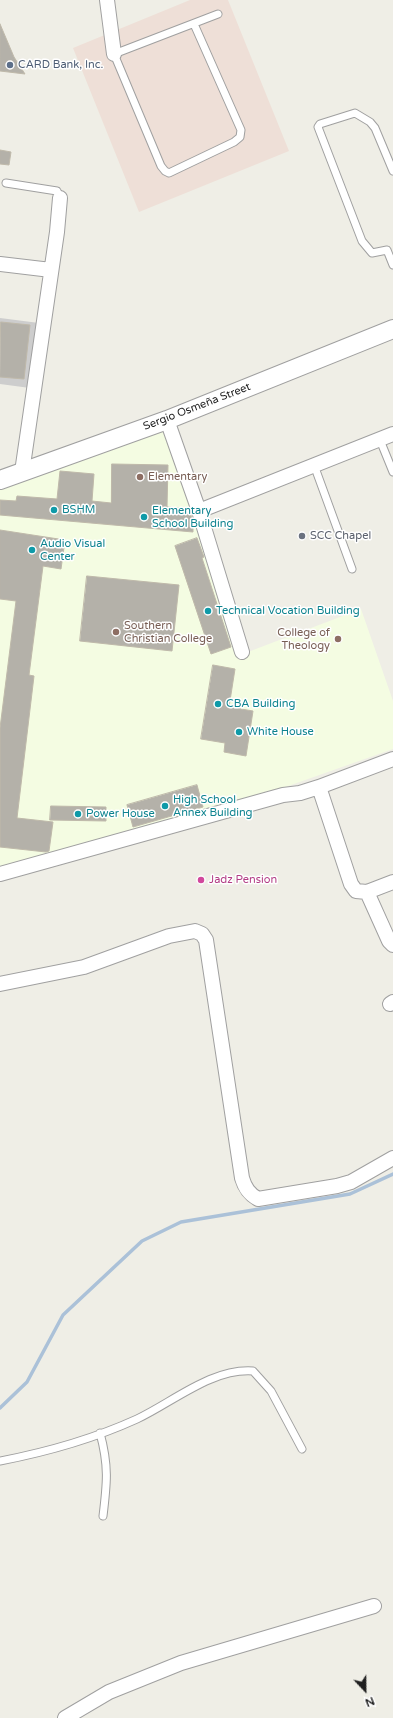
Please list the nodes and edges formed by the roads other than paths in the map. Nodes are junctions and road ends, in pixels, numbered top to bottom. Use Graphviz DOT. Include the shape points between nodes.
graph roads {
  1 [pos="107,0"];
  2 [pos="218,14"];
  3 [pos="194,24"];
  4 [pos="114,54"];
  5 [pos="393,171"];
  6 [pos="6,183"];
  7 [pos="60,198"];
  8 [pos="390,248"];
  9 [pos="0,264"];
  10 [pos="393,265"];
  11 [pos="51,270"];
  12 [pos="393,329"];
  13 [pos="167,420"];
  14 [pos="387,437"];
  15 [pos="314,465"];
  16 [pos="22,472"];
  17 [pos="393,472"];
  18 [pos="0,480"];
  19 [pos="199,511"];
  20 [pos="352,569"];
  21 [pos="242,652"];
  22 [pos="393,759"];
  23 [pos="319,787"];
  24 [pos="0,874"];
  25 [pos="393,882"];
  26 [pos="367,892"];
  27 [pos="393,944"];
  28 [pos="0,984"];
  29 [pos="393,1158"];
  30 [pos="100,1433"];
  31 [pos="302,1449"];
  32 [pos="0,1461"];
  33 [pos="103,1516"];
  34 [pos="374,1606"];
  35 [pos="65,1718"];
  1 -- 4 [label="street"];
  2 -- 3 [label="lane"];
  3 -- 4 [label="lane"];
  3 -- 4 [label="lane" via="241,130 240,137 169,173 161,166"];
  5 -- 8 [label="lane" via="373,125 358,115 351,113 318,126 362,241 372,253"];
  6 -- 7 [label="lane" via="57,191"];
  7 -- 11 [label="street"];
  8 -- 10 [label="lane"];
  9 -- 11 [label="street"];
  11 -- 16 [label="street"];
  12 -- 13 [label="street, Sergio Osmeña Street"];
  13 -- 16 [label="street, Sergio Osmeña Street"];
  13 -- 19 [label="street"];
  14 -- 15 [label="street"];
  14 -- 17 [label="lane"];
  15 -- 19 [label="street"];
  15 -- 20 [label="lane"];
  16 -- 18 [label="street, Sergio Osmeña Street"];
  19 -- 21 [label="street"];
  22 -- 23 [label="street"];
  23 -- 24 [label="street"];
  23 -- 26 [label="street" via="351,884 356,891"];
  25 -- 26 [label="street"];
  26 -- 27 [label="street" via="389,941"];
  28 -- 29 [label="street" via="84,967 169,936 195,931 202,934 206,940 242,1178 251,1194 258,1199 337,1186 351,1182"];
  30 -- 31 [label="lane" via="136,1419 218,1376 242,1370 253,1371 271,1391"];
  30 -- 32 [label="lane" via="60,1447"];
  30 -- 33 [label="lane" via="108,1474"];
  34 -- 35 [label="street" via="180,1663 109,1692"];
}
